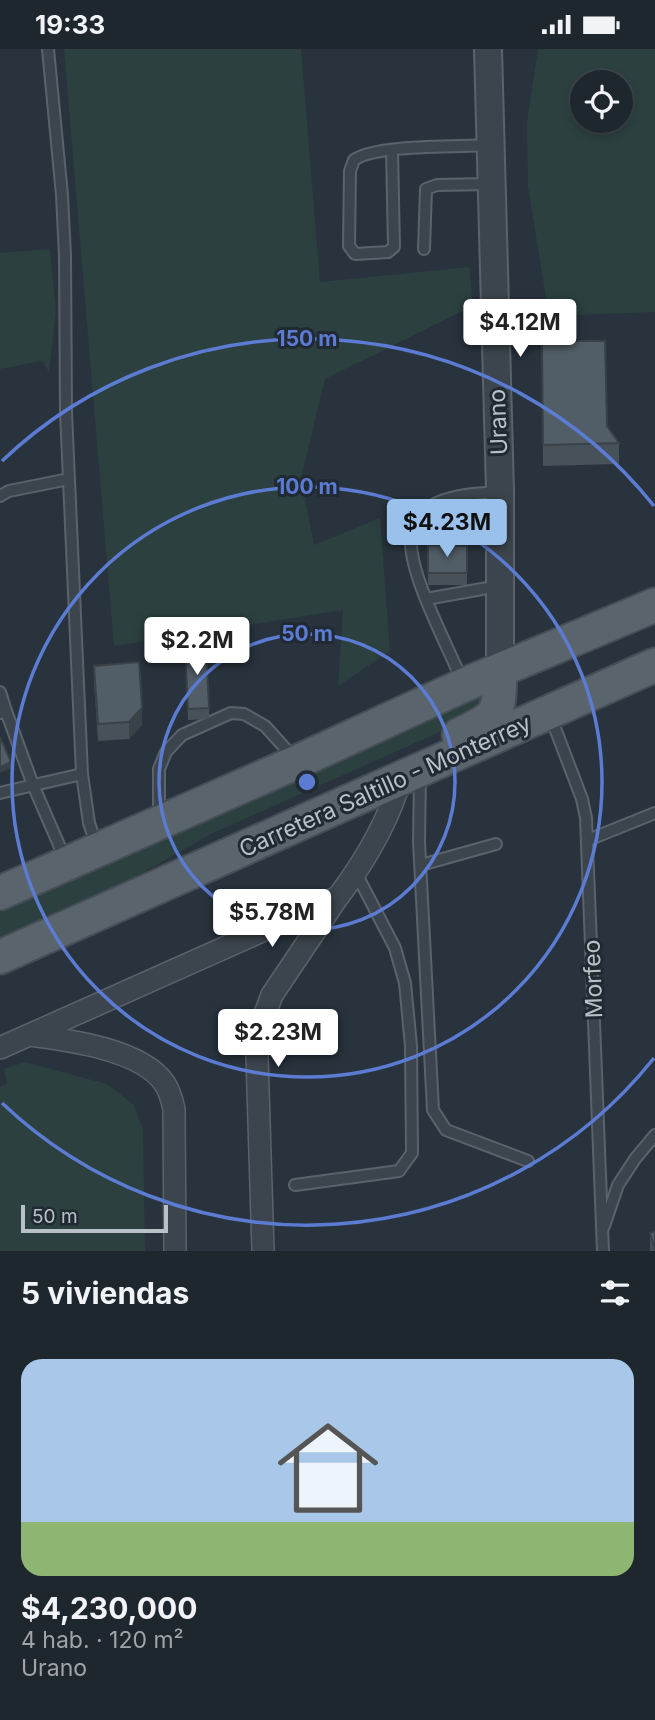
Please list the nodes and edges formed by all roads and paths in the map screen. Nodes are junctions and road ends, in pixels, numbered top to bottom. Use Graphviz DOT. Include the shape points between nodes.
graph roads {
  1 [pos="48,49"];
  2 [pos="488,49"];
  3 [pos="490,145"];
  4 [pos="392,150"];
  5 [pos="490,184"];
  6 [pos="424,249"];
  7 [pos="69,479"];
  8 [pos="500,491"];
  9 [pos="0,496"];
  10 [pos="500,586"];
  11 [pos="426,599"];
  12 [pos="655,604"];
  13 [pos="655,665"];
  14 [pos="499,670"];
  15 [pos="464,685"];
  16 [pos="0,692"];
  17 [pos="3,712"];
  18 [pos="550,712"];
  19 [pos="297,762"];
  20 [pos="409,769"];
  21 [pos="82,774"];
  22 [pos="33,785"];
  23 [pos="0,793"];
  24 [pos="655,813"];
  25 [pos="159,823"];
  26 [pos="588,840"];
  27 [pos="496,844"];
  28 [pos="98,850"];
  29 [pos="67,863"];
  30 [pos="421,865"];
  31 [pos="356,873"];
  32 [pos="0,893"];
  33 [pos="338,897"];
  34 [pos="0,957"];
  35 [pos="29,1035"];
  36 [pos="0,1048"];
  37 [pos="655,1135"];
  38 [pos="528,1161"];
  39 [pos="295,1185"];
  40 [pos="602,1234"];
  41 [pos="175,1251"];
  42 [pos="263,1251"];
  43 [pos="603,1251"];
  1 -- 7 [label="lane" via="64,232"];
  2 -- 3 [label="street, Urano"];
  3 -- 4 [label="lane"];
  3 -- 5 [label="street, Urano"];
  4 -- 4 [label="lane" via="364,155 351,165 349,246 355,254 388,252 394,247"];
  5 -- 6 [label="lane" via="426,189"];
  5 -- 8 [label="street, Urano"];
  7 -- 9 [label="lane"];
  7 -- 21 [label="lane"];
  8 -- 10 [label="street, Urano"];
  8 -- 11 [label="lane" via="449,498 419,516 411,551"];
  10 -- 11 [label="lane"];
  10 -- 14 [label="street, Urano"];
  11 -- 15 [label="lane"];
  12 -- 14 [label="main road"];
  13 -- 18 [label="main road, Carretera Saltillo - Monterrey"];
  14 -- 15 [label="main road"];
  14 -- 20 [label="main road" via="499,704 492,717"];
  15 -- 19 [label="main road"];
  16 -- 17 [label="lane"];
  17 -- 22 [label="lane"];
  18 -- 20 [label="main road, Carretera Saltillo - Monterrey"];
  18 -- 26 [label="lane, Morfeo" via="582,799"];
  19 -- 25 [label="main road"];
  19 -- 25 [label="lane" via="265,726 244,714 231,713 194,730 166,752 159,769"];
  20 -- 30 [label="lane"];
  20 -- 31 [label="street"];
  20 -- 34 [label="main road" via="166,866 84,920"];
  21 -- 22 [label="lane"];
  21 -- 28 [label="lane"];
  22 -- 23 [label="lane"];
  22 -- 29 [label="lane"];
  24 -- 26 [label="lane"];
  25 -- 28 [label="main road"];
  26 -- 40 [label="lane, Morfeo"];
  27 -- 30 [label="lane"];
  28 -- 29 [label="main road"];
  29 -- 32 [label="main road"];
  30 -- 38 [label="lane" via="433,1110 446,1130"];
  31 -- 33 [label="street"];
  31 -- 39 [label="lane" via="395,948 405,983 412,1153 399,1171"];
  33 -- 35 [label="street"];
  33 -- 42 [label="street" via="272,995 259,1030"];
  35 -- 36 [label="street"];
  35 -- 41 [label="street" via="74,1041 136,1061 163,1081 174,1109"];
  37 -- 40 [label="lane" via="618,1185"];
  40 -- 43 [label="lane, Morfeo"];
}
